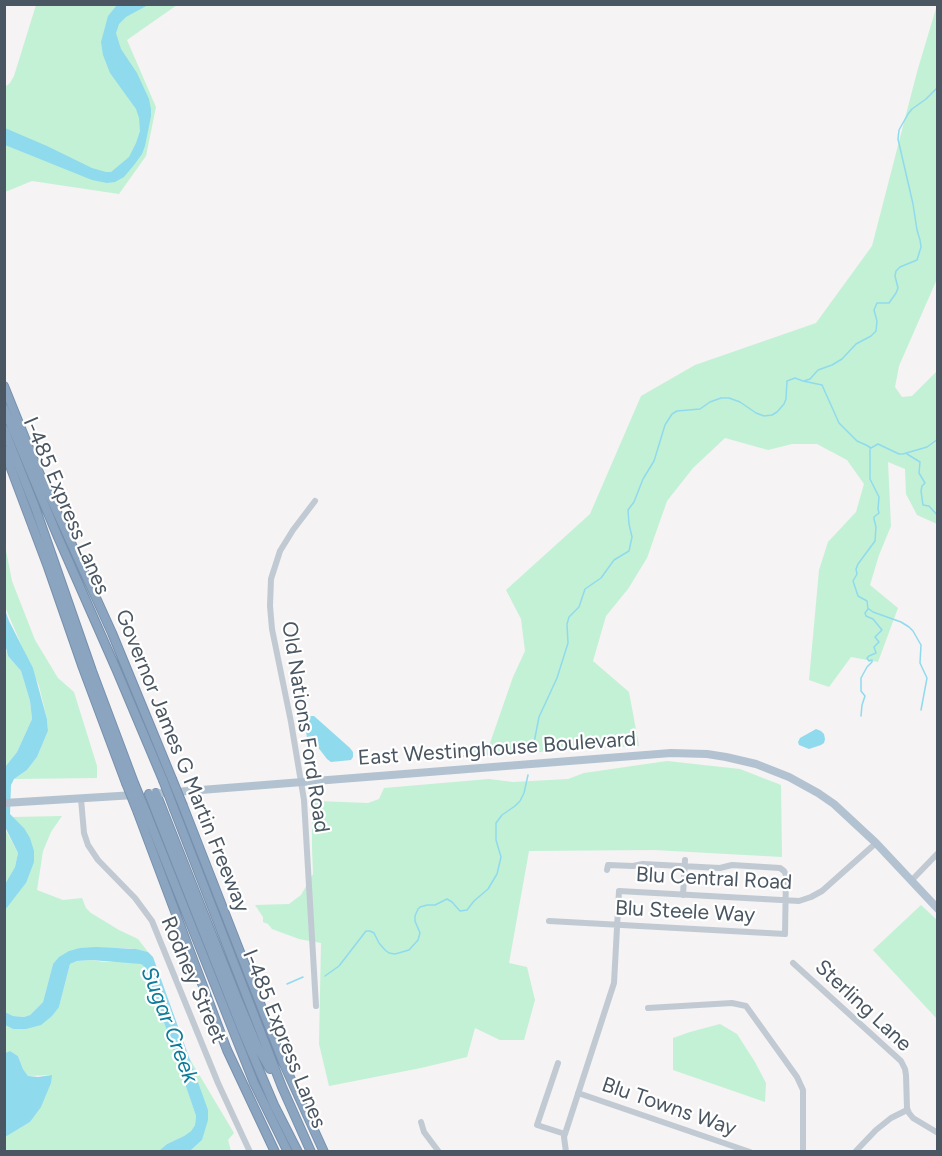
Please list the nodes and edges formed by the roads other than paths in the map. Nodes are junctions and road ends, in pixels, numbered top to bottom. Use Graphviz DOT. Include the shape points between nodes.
graph roads {
  1 [pos="4,386"];
  2 [pos="4,408"];
  3 [pos="4,429"];
  4 [pos="4,450"];
  5 [pos="315,501"];
  6 [pos="88,580"];
  7 [pos="117,671"];
  8 [pos="167,779"];
  9 [pos="301,782"];
  10 [pos="130,783"];
  11 [pos="153,794"];
  12 [pos="81,799"];
  13 [pos="4,803"];
  14 [pos="178,808"];
  15 [pos="142,812"];
  16 [pos="876,843"];
  17 [pos="938,852"];
  18 [pos="685,863"];
  19 [pos="607,870"];
  20 [pos="911,881"];
  21 [pos="683,895"];
  22 [pos="785,901"];
  23 [pos="938,909"];
  24 [pos="549,921"];
  25 [pos="617,925"];
  26 [pos="793,963"];
  27 [pos="316,1006"];
  28 [pos="648,1008"];
  29 [pos="227,1050"];
  30 [pos="558,1063"];
  31 [pos="254,1083"];
  32 [pos="282,1087"];
  33 [pos="578,1094"];
  34 [pos="907,1110"];
  35 [pos="421,1122"];
  36 [pos="938,1133"];
  37 [pos="565,1134"];
  38 [pos="250,1152"];
  39 [pos="275,1152"];
  40 [pos="288,1152"];
  41 [pos="298,1152"];
  42 [pos="311,1152"];
  43 [pos="324,1152"];
  44 [pos="439,1152"];
  45 [pos="566,1152"];
  46 [pos="750,1152"];
  47 [pos="803,1152"];
  48 [pos="855,1152"];
  1 -- 6 [label="highway, Governor James G Martin Freeway"];
  2 -- 7 [label="highway, I-485 Express Lanes"];
  3 -- 10 [label="highway, I-485 Express Lanes" via="35,507"];
  4 -- 10 [label="highway" via="83,668"];
  5 -- 9 [label="street, Old Nations Ford Road" via="280,551 270,592 272,629"];
  6 -- 7 [label="highway"];
  6 -- 8 [label="highway, Governor James G Martin Freeway" via="134,685"];
  7 -- 8 [label="highway, I-485 Express Lanes"];
  8 -- 14 [label="highway, Governor James G Martin Freeway, bridge"];
  9 -- 11 [label="main road, East Westinghouse Boulevard"];
  9 -- 16 [label="main road, East Westinghouse Boulevard" via="671,753 707,754 789,777 834,804"];
  9 -- 27 [label="street, Old Nations Ford Road"];
  10 -- 15 [label="highway, bridge"];
  11 -- 12 [label="main road, East Westinghouse Boulevard"];
  11 -- 32 [label="highway" via="245,1018"];
  11 -- 41 [label="highway" via="243,1032"];
  12 -- 13 [label="main road, East Westinghouse Boulevard"];
  12 -- 38 [label="street, Rodney Street" via="88,845 152,921"];
  14 -- 32 [label="highway, I-485 Express Lanes"];
  14 -- 43 [label="highway, Governor James G Martin Freeway"];
  15 -- 29 [label="highway"];
  15 -- 31 [label="highway, I-485 Express Lanes"];
  16 -- 20 [label="main road, East Westinghouse Boulevard"];
  16 -- 22 [label="street, Blu Central Road" via="822,891 799,901"];
  17 -- 20 [label="street"];
  18 -- 19 [label="street" via="608,865"];
  18 -- 21 [label="street"];
  18 -- 22 [label="street" via="720,868 780,868 786,875"];
  20 -- 23 [label="main road, East Westinghouse Boulevard"];
  21 -- 22 [label="street, Blu Central Road"];
  21 -- 25 [label="street, Blu Central Road" via="619,891"];
  22 -- 25 [label="street, Blu Steele Way" via="785,934"];
  24 -- 25 [label="street, Blu Steele Way"];
  25 -- 33 [label="street, Blu Central Road" via="614,982"];
  26 -- 34 [label="street, Sterling Lane" via="901,1061 906,1075"];
  28 -- 47 [label="street" via="732,1003 746,1006 801,1084"];
  29 -- 31 [label="highway"];
  29 -- 39 [label="highway"];
  30 -- 37 [label="street" via="537,1125"];
  31 -- 40 [label="highway, I-485 Express Lanes"];
  32 -- 42 [label="highway, I-485 Express Lanes"];
  33 -- 37 [label="street, Blu Central Road"];
  33 -- 46 [label="street, Blu Towns Way"];
  34 -- 36 [label="street" via="912,1118"];
  34 -- 48 [label="street" via="876,1130"];
  35 -- 44 [label="street"];
  37 -- 45 [label="street, Blu Central Road"];
}
